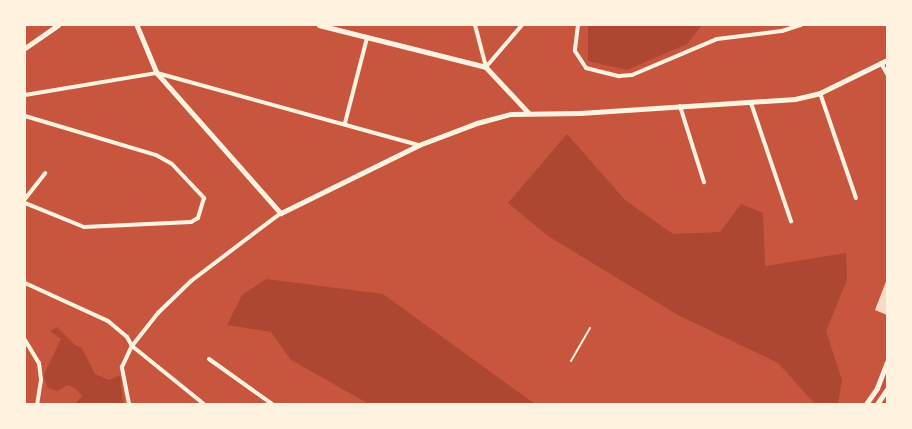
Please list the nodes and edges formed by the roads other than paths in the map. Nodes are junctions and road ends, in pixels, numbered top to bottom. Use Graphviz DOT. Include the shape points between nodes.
graph roads {
  1 [pos="58,25"];
  2 [pos="137,25"];
  3 [pos="318,25"];
  4 [pos="475,25"];
  5 [pos="522,25"];
  6 [pos="578,25"];
  7 [pos="800,25"];
  8 [pos="367,38"];
  9 [pos="25,48"];
  10 [pos="887,60"];
  11 [pos="881,63"];
  12 [pos="486,67"];
  13 [pos="157,73"];
  14 [pos="887,74"];
  15 [pos="820,94"];
  16 [pos="25,96"];
  17 [pos="751,102"];
  18 [pos="680,106"];
  19 [pos="528,112"];
  20 [pos="25,116"];
  21 [pos="345,123"];
  22 [pos="419,145"];
  23 [pos="45,173"];
  24 [pos="704,182"];
  25 [pos="856,198"];
  26 [pos="25,199"];
  27 [pos="25,203"];
  28 [pos="281,213"];
  29 [pos="791,221"];
  30 [pos="25,283"];
  31 [pos="590,328"];
  32 [pos="25,340"];
  33 [pos="132,346"];
  34 [pos="209,359"];
  35 [pos="571,361"];
  36 [pos="887,362"];
  37 [pos="887,389"];
  38 [pos="37,404"];
  39 [pos="129,404"];
  40 [pos="204,404"];
  41 [pos="272,404"];
  42 [pos="866,404"];
  43 [pos="878,404"];
  1 -- 9 [label="main road"];
  2 -- 13 [label="street"];
  3 -- 8 [label="street"];
  4 -- 12 [label="street"];
  5 -- 12 [label="street"];
  6 -- 7 [label="street" via="576,51 586,68 619,76 632,75 717,39 782,31"];
  8 -- 12 [label="street"];
  8 -- 21 [label="street"];
  10 -- 11 [label="street"];
  11 -- 14 [label="street"];
  11 -- 15 [label="street"];
  12 -- 19 [label="street"];
  13 -- 16 [label="street"];
  13 -- 21 [label="street"];
  13 -- 28 [label="street"];
  15 -- 17 [label="street"];
  15 -- 25 [label="street"];
  17 -- 18 [label="street"];
  17 -- 29 [label="street"];
  18 -- 19 [label="street" via="574,113"];
  18 -- 24 [label="street"];
  19 -- 22 [label="street" via="477,123"];
  20 -- 27 [label="street" via="133,147 172,164 204,198 198,218 191,222 84,226"];
  21 -- 22 [label="street"];
  22 -- 28 [label="street"];
  23 -- 26 [label="street"];
  28 -- 33 [label="street" via="178,292"];
  30 -- 33 [label="street" via="108,321 127,337"];
  31 -- 35 [label="lane"];
  32 -- 38 [label="street" via="39,363 41,380"];
  33 -- 39 [label="street" via="122,367"];
  33 -- 40 [label="street"];
  34 -- 41 [label="street"];
  36 -- 42 [label="main road" via="877,388"];
  37 -- 43 [label="main road"];
}
